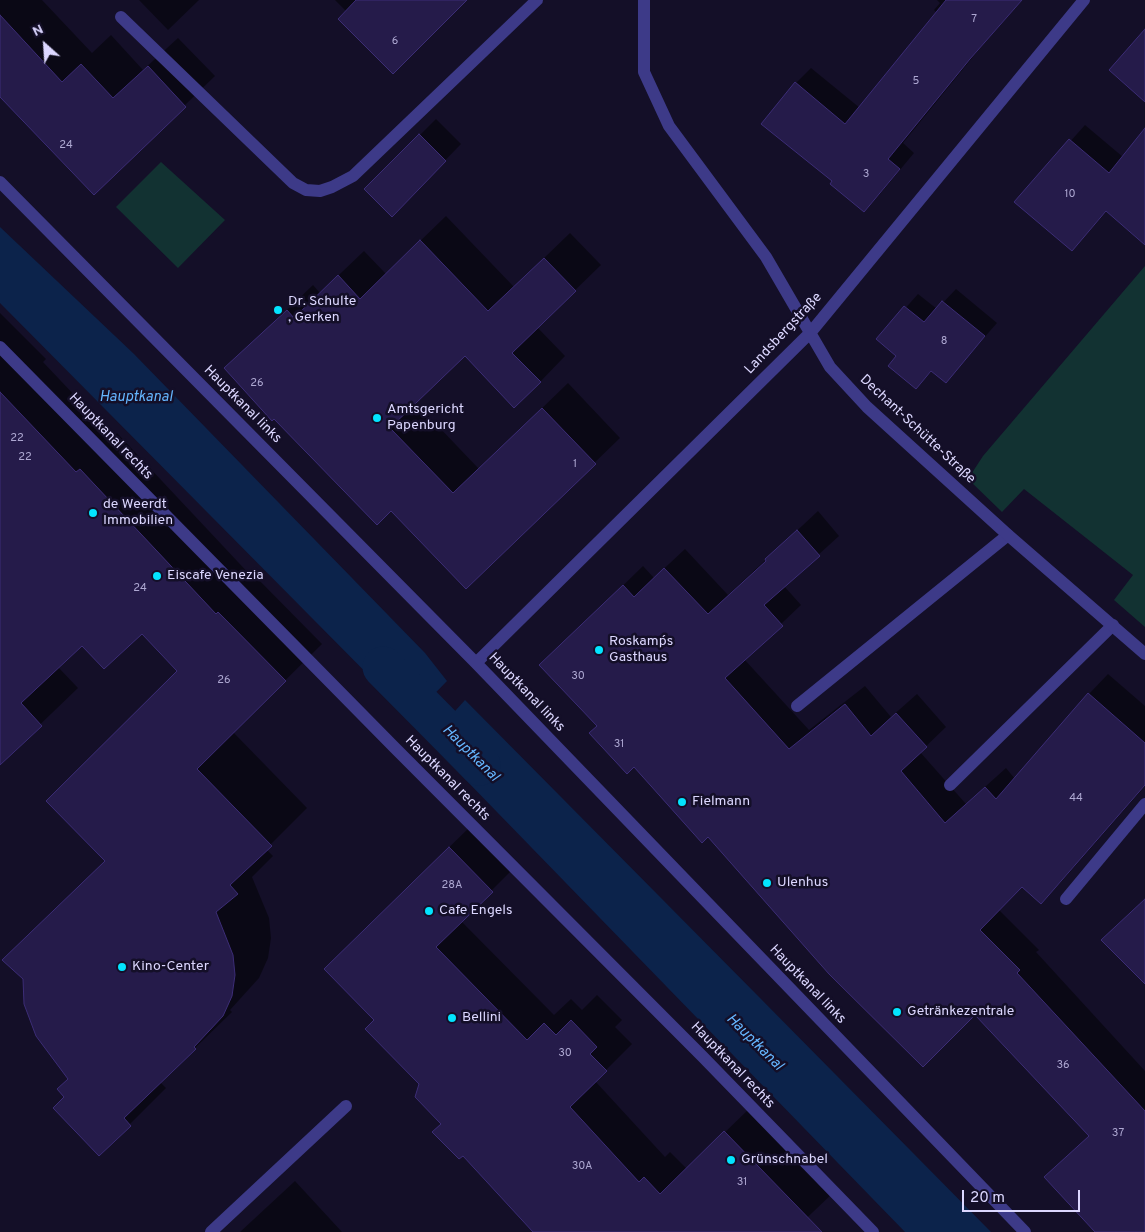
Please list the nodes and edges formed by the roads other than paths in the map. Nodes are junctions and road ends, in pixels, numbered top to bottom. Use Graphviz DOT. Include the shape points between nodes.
graph roads {
  1 [pos="537,0"];
  2 [pos="644,0"];
  3 [pos="1084,0"];
  4 [pos="120,17"];
  5 [pos="0,182"];
  6 [pos="811,332"];
  7 [pos="0,347"];
  8 [pos="1008,535"];
  9 [pos="1113,625"];
  10 [pos="1145,654"];
  11 [pos="476,663"];
  12 [pos="797,706"];
  13 [pos="950,785"];
  14 [pos="1145,804"];
  15 [pos="1066,899"];
  16 [pos="346,1106"];
  17 [pos="211,1232"];
  18 [pos="872,1232"];
  19 [pos="1025,1232"];
  1 -- 4 [label="street" via="353,176 320,191 306,190 293,182"];
  2 -- 6 [label="street, Dechant-Schütte-Straße" via="644,72 669,126 766,257"];
  3 -- 6 [label="street, Landsbergstraße"];
  5 -- 11 [label="street, Hauptkanal links"];
  6 -- 8 [label="street, Dechant-Schütte-Straße" via="830,366 867,408"];
  6 -- 11 [label="street, Landsbergstraße"];
  7 -- 18 [label="street, Hauptkanal rechts"];
  8 -- 9 [label="street, Dechant-Schütte-Straße"];
  8 -- 12 [label="street"];
  9 -- 10 [label="street, Dechant-Schütte-Straße"];
  9 -- 13 [label="street"];
  11 -- 19 [label="street, Hauptkanal links"];
  14 -- 15 [label="street"];
  16 -- 17 [label="street"];
}
